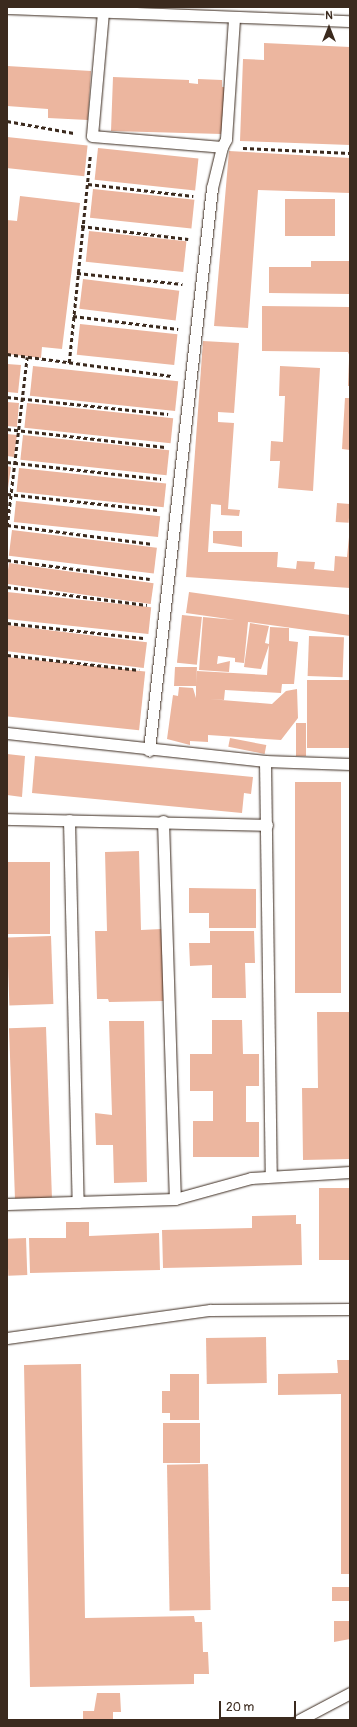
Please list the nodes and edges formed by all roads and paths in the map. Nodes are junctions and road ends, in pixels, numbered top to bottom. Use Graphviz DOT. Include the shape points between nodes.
graph roads {
  1 [pos="7,8"];
  2 [pos="102,12"];
  3 [pos="234,17"];
  4 [pos="350,21"];
  5 [pos="7,121"];
  6 [pos="92,136"];
  7 [pos="222,147"];
  8 [pos="350,153"];
  9 [pos="88,184"];
  10 [pos="211,198"];
  11 [pos="82,226"];
  12 [pos="207,241"];
  13 [pos="77,273"];
  14 [pos="202,286"];
  15 [pos="73,316"];
  16 [pos="196,331"];
  17 [pos="7,354"];
  18 [pos="27,357"];
  19 [pos="69,363"];
  20 [pos="191,378"];
  21 [pos="7,397"];
  22 [pos="23,399"];
  23 [pos="186,416"];
  24 [pos="7,429"];
  25 [pos="20,430"];
  26 [pos="183,449"];
  27 [pos="7,462"];
  28 [pos="16,463"];
  29 [pos="179,481"];
  30 [pos="7,494"];
  31 [pos="11,494"];
  32 [pos="176,512"];
  33 [pos="7,526"];
  34 [pos="172,547"];
  35 [pos="7,560"];
  36 [pos="168,581"];
  37 [pos="7,587"];
  38 [pos="165,607"];
  39 [pos="7,623"];
  40 [pos="161,640"];
  41 [pos="7,655"];
  42 [pos="158,672"];
  43 [pos="7,733"];
  44 [pos="149,750"];
  45 [pos="265,761"];
  46 [pos="350,764"];
  47 [pos="7,819"];
  48 [pos="69,820"];
  49 [pos="163,821"];
  50 [pos="266,825"];
  51 [pos="350,1172"];
  52 [pos="271,1175"];
  53 [pos="175,1200"];
  54 [pos="78,1202"];
  55 [pos="7,1204"];
  56 [pos="350,1309"];
  57 [pos="7,1338"];
  58 [pos="350,1693"];
  59 [pos="299,1720"];
  1 -- 2 [label="lane"];
  2 -- 3 [label="lane"];
  2 -- 6 [label="lane"];
  3 -- 4 [label="lane"];
  3 -- 7 [label="lane" via="226,139"];
  5 -- 6 [label="path"];
  6 -- 7 [label="lane"];
  6 -- 9 [label="path"];
  7 -- 8 [label="path"];
  7 -- 10 [label="lane"];
  9 -- 10 [label="path"];
  9 -- 11 [label="path"];
  10 -- 12 [label="lane"];
  11 -- 12 [label="path"];
  11 -- 13 [label="path"];
  12 -- 14 [label="lane"];
  13 -- 14 [label="path"];
  13 -- 15 [label="path"];
  14 -- 16 [label="lane"];
  15 -- 16 [label="path"];
  15 -- 19 [label="path"];
  16 -- 20 [label="lane"];
  17 -- 18 [label="path"];
  18 -- 19 [label="path"];
  18 -- 22 [label="path"];
  19 -- 20 [label="path"];
  20 -- 23 [label="lane"];
  21 -- 22 [label="path"];
  22 -- 23 [label="path"];
  22 -- 25 [label="path"];
  23 -- 26 [label="lane"];
  24 -- 25 [label="path"];
  25 -- 26 [label="path"];
  25 -- 28 [label="path"];
  26 -- 29 [label="lane"];
  27 -- 28 [label="path"];
  28 -- 29 [label="path"];
  28 -- 31 [label="path"];
  29 -- 32 [label="lane"];
  30 -- 31 [label="path"];
  31 -- 32 [label="path"];
  31 -- 33 [label="path"];
  32 -- 34 [label="lane"];
  33 -- 34 [label="path"];
  34 -- 36 [label="lane"];
  35 -- 36 [label="path"];
  36 -- 38 [label="lane"];
  37 -- 38 [label="path"];
  38 -- 40 [label="lane"];
  39 -- 40 [label="path"];
  40 -- 42 [label="lane"];
  41 -- 42 [label="path"];
  42 -- 44 [label="lane"];
  43 -- 44 [label="lane"];
  44 -- 45 [label="lane"];
  45 -- 46 [label="lane"];
  45 -- 50 [label="lane"];
  47 -- 48 [label="lane"];
  48 -- 49 [label="lane"];
  48 -- 54 [label="lane"];
  49 -- 50 [label="lane"];
  49 -- 53 [label="lane"];
  50 -- 52 [label="lane"];
  51 -- 52 [label="lane"];
  52 -- 53 [label="lane"];
  53 -- 54 [label="lane"];
  54 -- 55 [label="lane"];
  56 -- 57 [label="lane" via="210,1310"];
  58 -- 59 [label="lane"];
}
